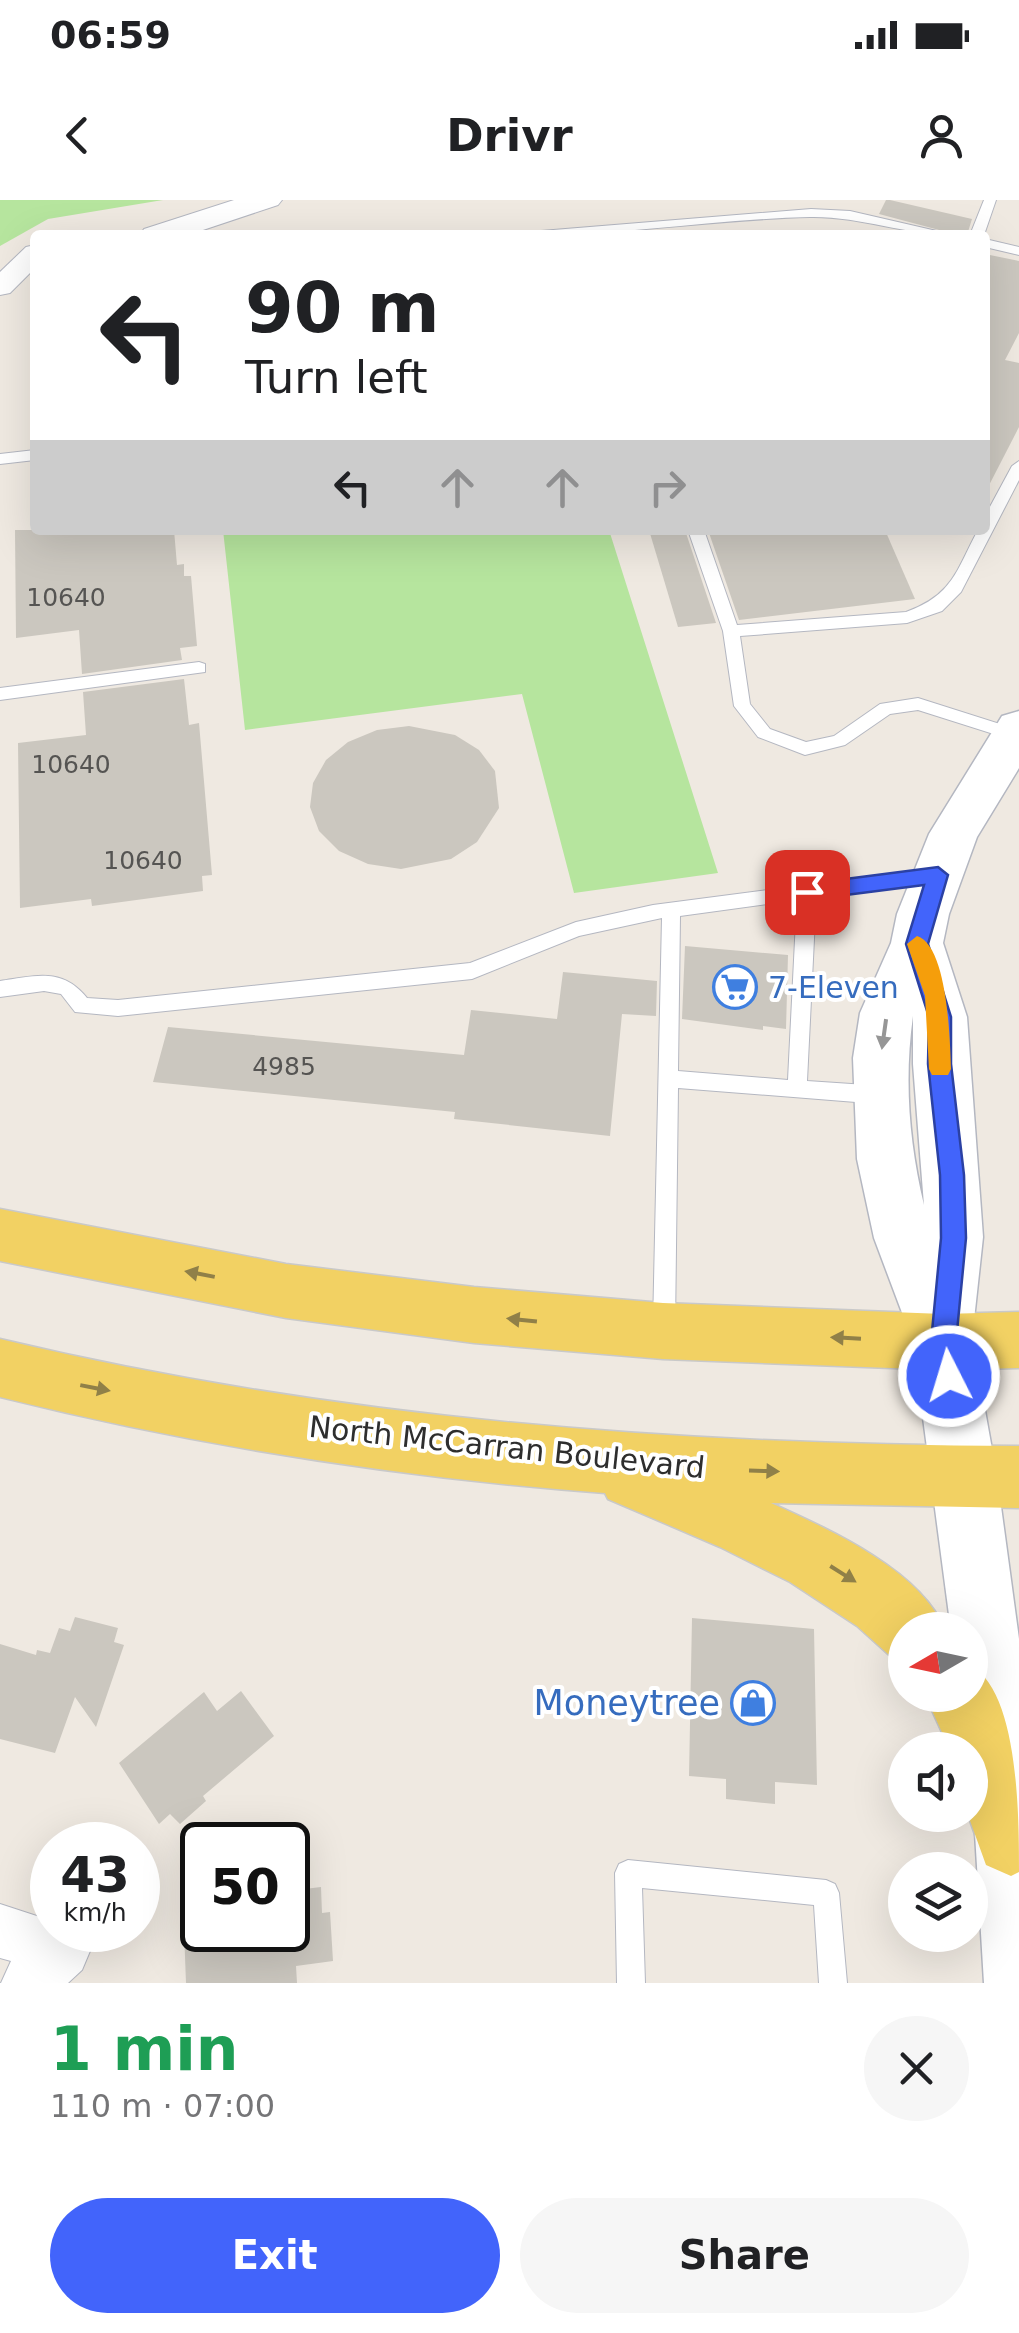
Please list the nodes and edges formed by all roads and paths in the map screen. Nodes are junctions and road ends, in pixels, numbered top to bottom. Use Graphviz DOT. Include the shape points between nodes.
graph roads {
  1 [pos="269,200"];
  2 [pos="990,200"];
  3 [pos="178,230"];
  4 [pos="630,230"];
  5 [pos="922,230"];
  6 [pos="979,230"];
  7 [pos="990,244"];
  8 [pos="1019,250"];
  9 [pos="30,258"];
  10 [pos="0,286"];
  11 [pos="30,456"];
  12 [pos="0,459"];
  13 [pos="1019,466"];
  14 [pos="990,521"];
  15 [pos="698,535"];
  16 [pos="983,535"];
  17 [pos="732,631"];
  18 [pos="199,668"];
  19 [pos="0,694"];
  20 [pos="1018,733"];
  21 [pos="938,875"];
  22 [pos="807,892"];
  23 [pos="671,910"];
  24 [pos="917,944"];
  25 [pos="0,989"];
  26 [pos="668,1079"];
  27 [pos="798,1088"];
  28 [pos="882,1095"];
  29 [pos="0,1235"];
  30 [pos="664,1330"];
  31 [pos="1019,1340"];
  32 [pos="944,1342"];
  33 [pos="0,1368"];
  34 [pos="595,1462"];
  35 [pos="992,1477"];
  36 [pos="893,1612"];
  37 [pos="970,1712"];
  38 [pos="1010,1840"];
  39 [pos="0,1930"];
  40 [pos="46,1967"];
  41 [pos="1019,1978"];
  42 [pos="631,1983"];
  43 [pos="833,1983"];
  1 -- 3 [label="street"];
  2 -- 6 [label="lane"];
  4 -- 5 [label="lane" via="811,213"];
  7 -- 8 [label="lane"];
  9 -- 10 [label="street"];
  11 -- 12 [label="lane"];
  13 -- 14 [label="lane"];
  15 -- 17 [label="lane"];
  16 -- 17 [label="lane" via="953,592 936,608 907,617"];
  17 -- 20 [label="lane" via="742,706 764,733 805,749 839,741 886,708 918,704"];
  18 -- 19 [label="lane"];
  20 -- 21 [label="main road" via="954,834"];
  21 -- 22 [label="lane"];
  21 -- 24 [label="main road"];
  22 -- 23 [label="lane"];
  22 -- 27 [label="lane"];
  23 -- 25 [label="lane" via="576,929 472,971 118,1008 82,1006 67,987 44,983"];
  23 -- 26 [label="lane"];
  24 -- 28 [label="main road, one-way" via="887,1013"];
  24 -- 32 [label="main road" via="940,1017 952,1175 954,1238"];
  26 -- 27 [label="lane"];
  26 -- 30 [label="lane"];
  27 -- 28 [label="lane"];
  28 -- 32 [label="main road" via="885,1160 903,1238"];
  30 -- 29 [label="main road, one-way" via="286,1291"];
  32 -- 30 [label="main road, one-way"];
  31 -- 32 [label="main road"];
  32 -- 35 [label="main road"];
  33 -- 34 [label="main road, North McCarran Boulevard, one-way" via="410,1444"];
  34 -- 35 [label="main road, North McCarran Boulevard, one-way"];
  34 -- 36 [label="main road, one-way" via="805,1551"];
  35 -- 38 [label="main road"];
  37 -- 38 [label="main road"];
  38 -- 41 [label="main road"];
  39 -- 40 [label="street"];
  42 -- 43 [label="lane" via="628,1874 826,1893"];
}
